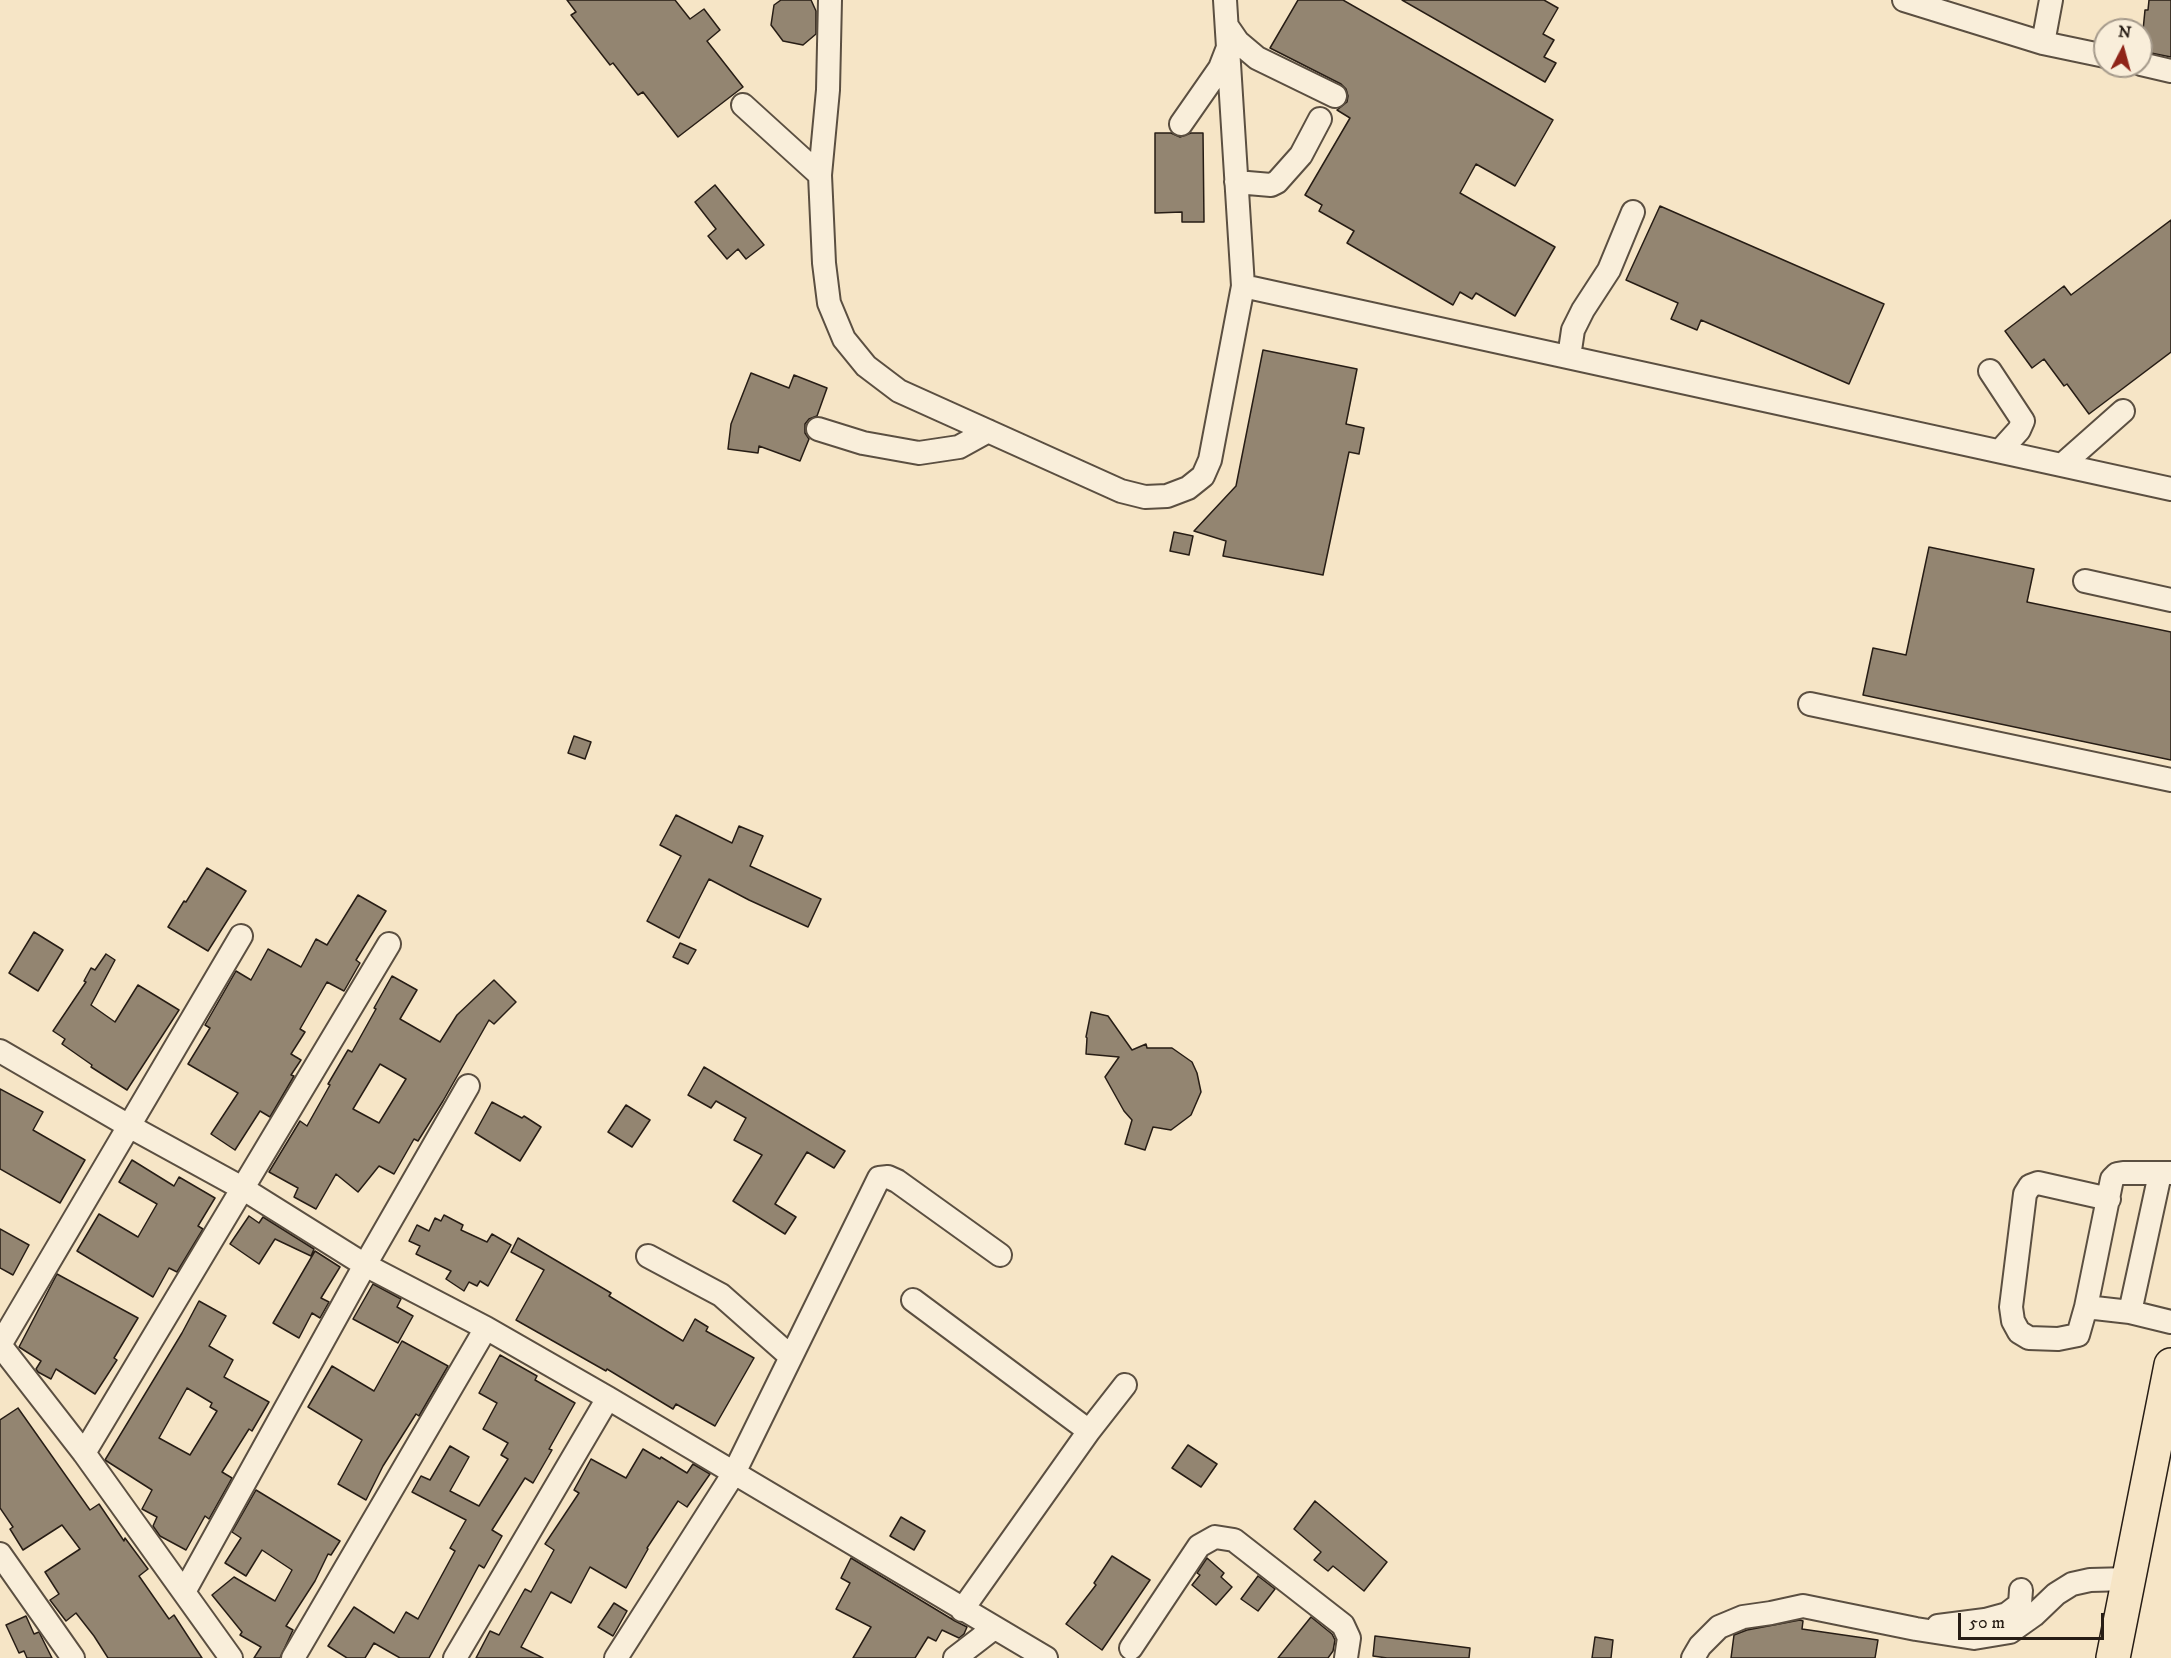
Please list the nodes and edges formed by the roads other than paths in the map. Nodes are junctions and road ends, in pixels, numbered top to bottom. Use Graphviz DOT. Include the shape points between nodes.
graph roads {
  1 [pos="830,0"];
  2 [pos="1225,0"];
  3 [pos="1904,0"];
  4 [pos="2051,0"];
  5 [pos="1228,36"];
  6 [pos="2043,43"];
  7 [pos="2093,53"];
  8 [pos="2153,67"];
  9 [pos="2171,71"];
  10 [pos="1335,96"];
  11 [pos="743,105"];
  12 [pos="1320,119"];
  13 [pos="1181,124"];
  14 [pos="820,175"];
  15 [pos="1236,182"];
  16 [pos="1633,213"];
  17 [pos="1243,286"];
  18 [pos="1569,357"];
  19 [pos="1990,371"];
  20 [pos="2123,411"];
  21 [pos="818,429"];
  22 [pos="988,431"];
  23 [pos="2000,451"];
  24 [pos="2062,465"];
  25 [pos="2171,489"];
  26 [pos="2085,581"];
  27 [pos="2171,600"];
  28 [pos="1810,704"];
  29 [pos="2171,780"];
  30 [pos="241,936"];
  31 [pos="389,944"];
  32 [pos="0,1051"];
  33 [pos="468,1086"];
  34 [pos="129,1126"];
  35 [pos="2165,1174"];
  36 [pos="242,1188"];
  37 [pos="2109,1199"];
  38 [pos="1000,1255"];
  39 [pos="648,1256"];
  40 [pos="365,1264"];
  41 [pos="913,1300"];
  42 [pos="2086,1307"];
  43 [pos="2130,1312"];
  44 [pos="2171,1322"];
  45 [pos="486,1328"];
  46 [pos="0,1345"];
  47 [pos="790,1356"];
  48 [pos="2171,1365"];
  49 [pos="1125,1385"];
  50 [pos="608,1398"];
  51 [pos="1089,1431"];
  52 [pos="84,1453"];
  53 [pos="734,1473"];
  54 [pos="0,1554"];
  55 [pos="2128,1579"];
  56 [pos="2021,1590"];
  57 [pos="184,1592"];
  58 [pos="962,1610"];
  59 [pos="994,1628"];
  60 [pos="1916,1629"];
  61 [pos="1131,1648"];
  62 [pos="73,1658"];
  63 [pos="231,1658"];
  64 [pos="293,1658"];
  65 [pos="455,1658"];
  66 [pos="616,1658"];
  67 [pos="955,1658"];
  68 [pos="1046,1658"];
  69 [pos="1346,1658"];
  70 [pos="1693,1658"];
  71 [pos="2113,1658"];
  1 -- 14 [label="street" via="828,90"];
  2 -- 5 [label="street"];
  3 -- 6 [label="street"];
  4 -- 6 [label="street"];
  5 -- 10 [label="street" via="1257,58"];
  5 -- 13 [label="street" via="1220,68"];
  5 -- 15 [label="street"];
  6 -- 7 [label="street"];
  8 -- 9 [label="street"];
  11 -- 14 [label="street"];
  12 -- 15 [label="street" via="1301,155 1277,182"];
  14 -- 22 [label="street" via="829,303 844,339 866,366 899,391"];
  15 -- 17 [label="street"];
  16 -- 18 [label="street" via="1609,270 1573,330"];
  17 -- 18 [label="street"];
  17 -- 22 [label="street" via="1210,460 1203,476 1188,488 1167,496 1145,497 1121,491"];
  18 -- 23 [label="street"];
  19 -- 23 [label="street" via="2024,421"];
  20 -- 24 [label="street"];
  21 -- 22 [label="street" via="863,443 919,453 959,447"];
  23 -- 24 [label="street"];
  24 -- 25 [label="street"];
  26 -- 27 [label="street"];
  28 -- 29 [label="street"];
  30 -- 34 [label="street"];
  31 -- 36 [label="street"];
  32 -- 34 [label="street"];
  33 -- 40 [label="street"];
  34 -- 36 [label="street"];
  34 -- 46 [label="street"];
  35 -- 37 [label="street" via="2117,1174 2112,1179"];
  35 -- 43 [label="street"];
  36 -- 40 [label="street"];
  36 -- 52 [label="street"];
  37 -- 42 [label="street"];
  37 -- 42 [label="street" via="2038,1183 2025,1194 2011,1307 2013,1321 2019,1332 2029,1338 2078,1335"];
  38 -- 47 [label="street" via="897,1181 879,1178"];
  39 -- 47 [label="street" via="722,1295"];
  40 -- 45 [label="street"];
  40 -- 57 [label="street"];
  41 -- 51 [label="street"];
  42 -- 43 [label="street"];
  43 -- 44 [label="street"];
  45 -- 50 [label="street"];
  45 -- 64 [label="street"];
  46 -- 52 [label="street"];
  47 -- 53 [label="street"];
  48 -- 55 [label="highway"];
  49 -- 51 [label="street"];
  50 -- 53 [label="street"];
  50 -- 65 [label="street"];
  51 -- 58 [label="street"];
  52 -- 57 [label="street"];
  53 -- 58 [label="street"];
  53 -- 66 [label="street"];
  54 -- 62 [label="street"];
  55 -- 60 [label="street" via="2072,1584 2010,1632 1974,1638"];
  55 -- 71 [label="highway"];
  56 -- 60 [label="street" via="2020,1604 1999,1617"];
  57 -- 63 [label="street"];
  58 -- 59 [label="street"];
  59 -- 67 [label="street"];
  59 -- 68 [label="street"];
  60 -- 70 [label="street" via="1803,1605 1743,1617 1719,1627"];
  61 -- 69 [label="street" via="1199,1546 1215,1537 1234,1540 1343,1625 1349,1638"];
}
